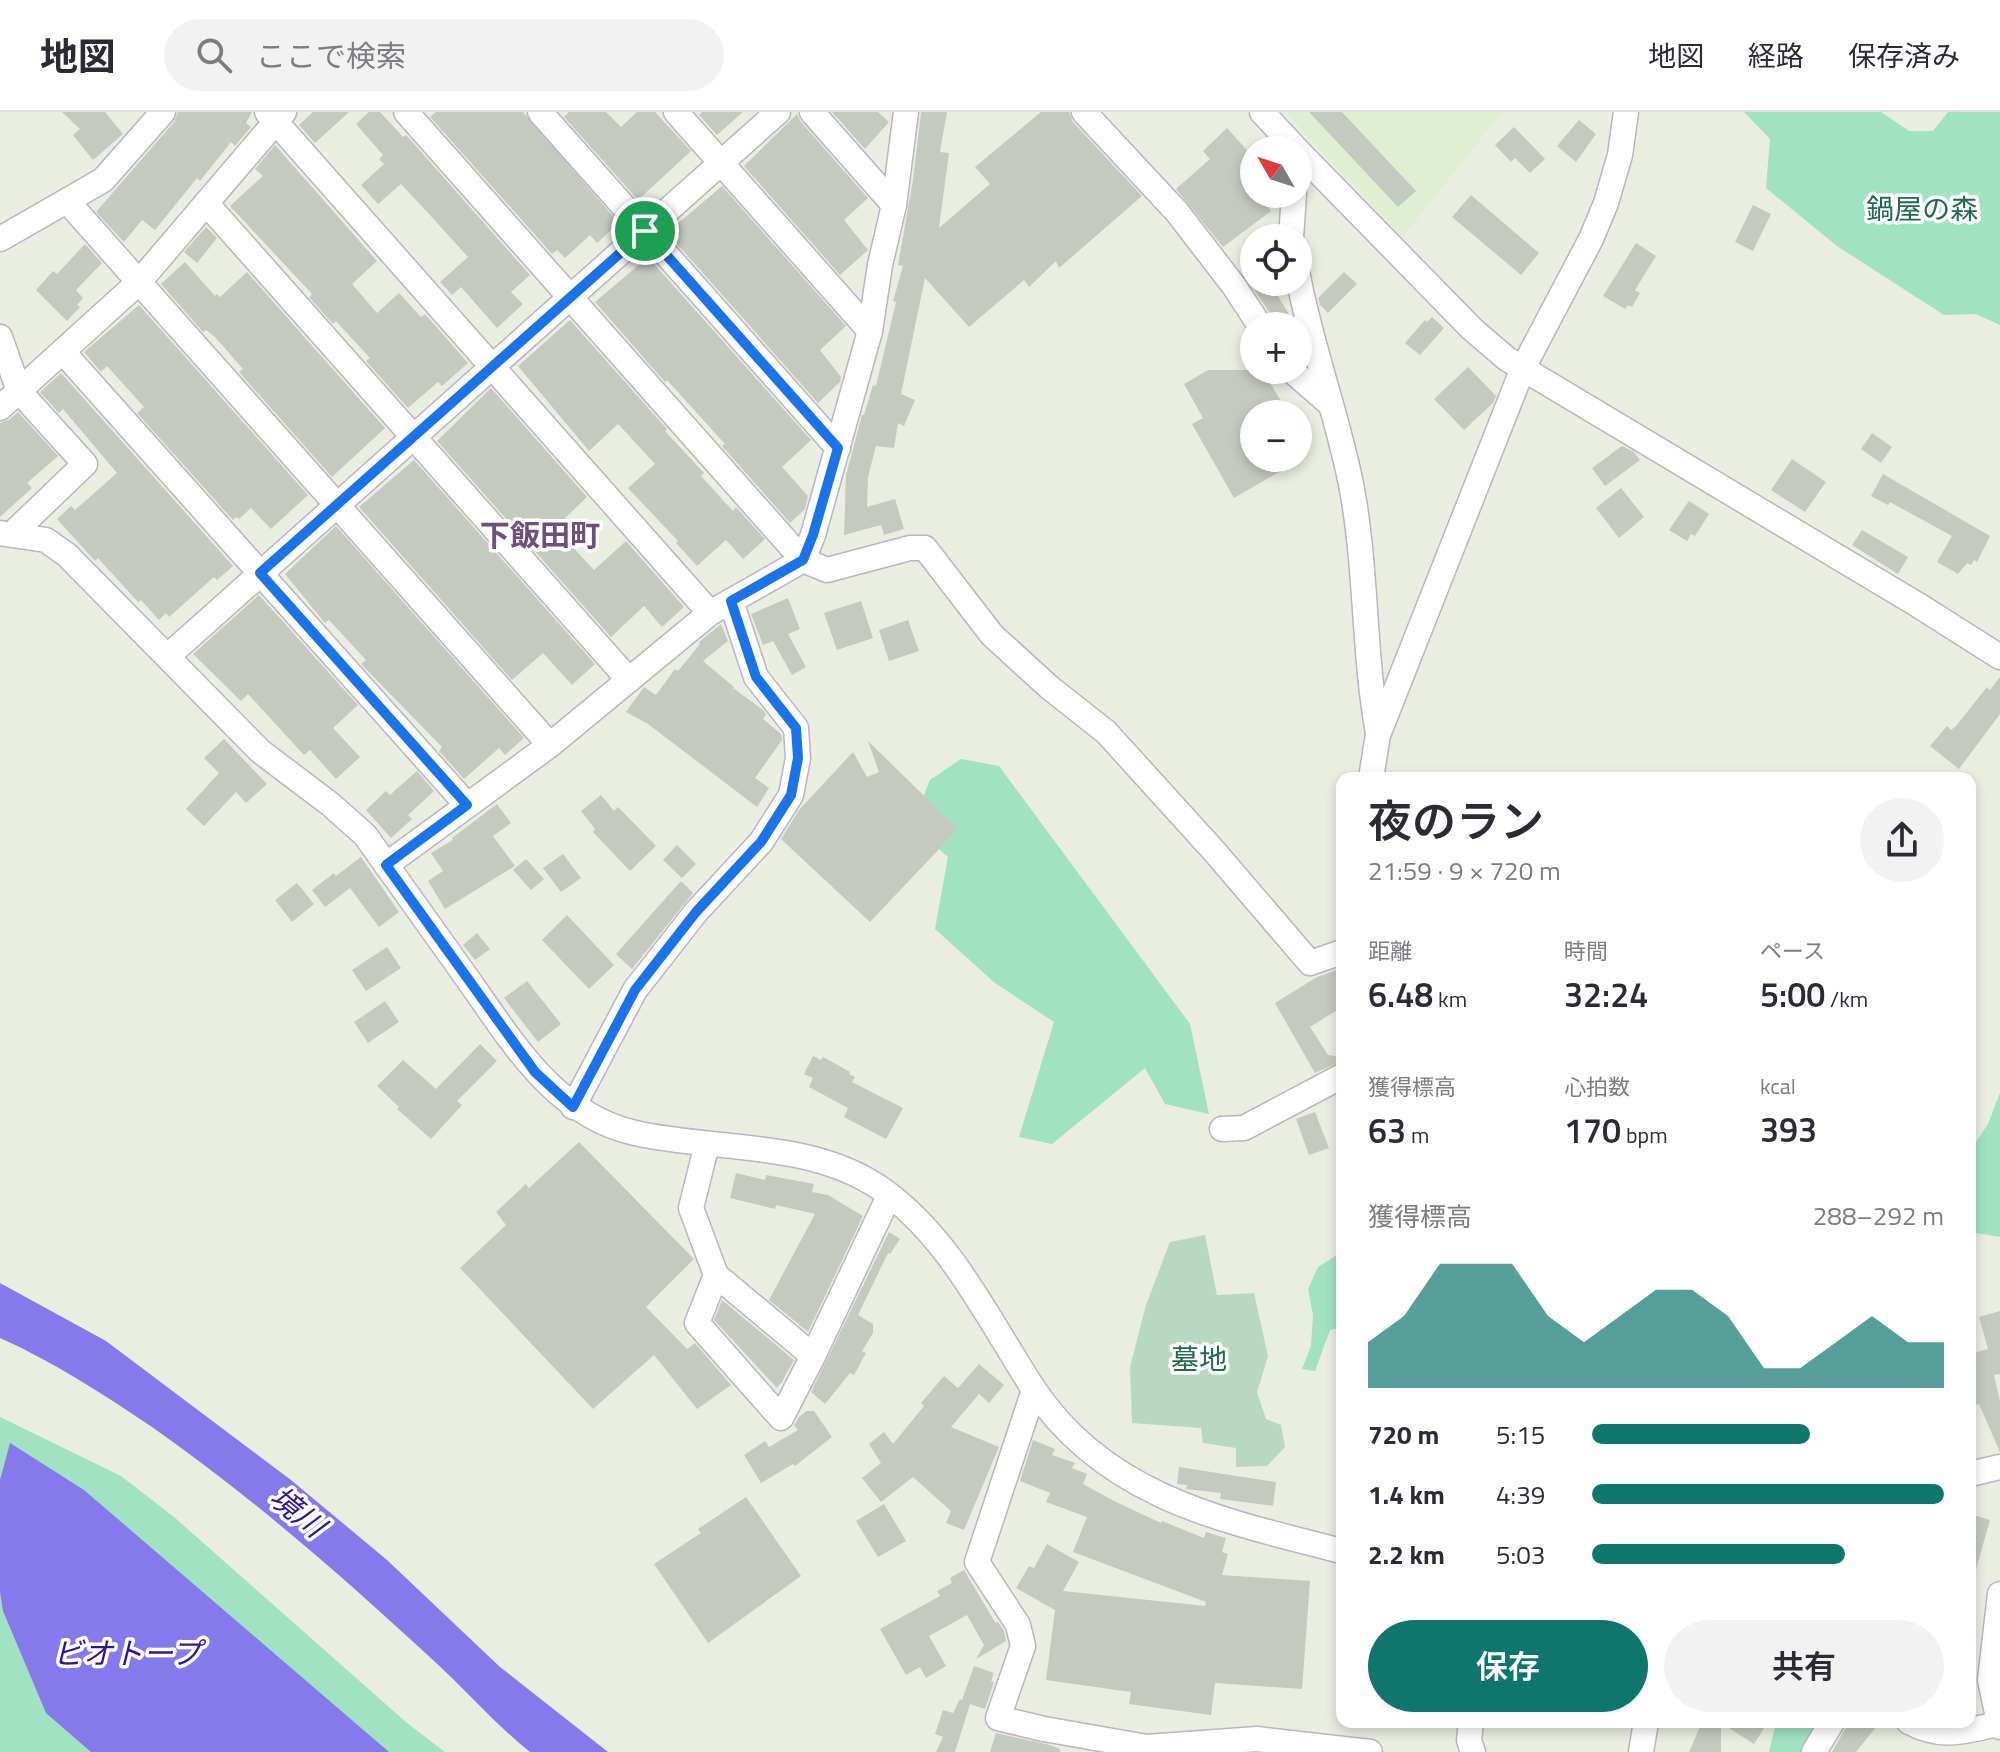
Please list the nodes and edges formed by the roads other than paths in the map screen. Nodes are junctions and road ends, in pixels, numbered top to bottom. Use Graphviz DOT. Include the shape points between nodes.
graph roads {
  1 [pos="163,112"];
  2 [pos="406,112"];
  3 [pos="540,112"];
  4 [pos="676,112"];
  5 [pos="778,112"];
  6 [pos="812,112"];
  7 [pos="906,112"];
  8 [pos="1084,112"];
  9 [pos="1262,112"];
  10 [pos="1626,112"];
  11 [pos="275,115"];
  12 [pos="1281,136"];
  13 [pos="721,163"];
  14 [pos="1312,171"];
  15 [pos="67,201"];
  16 [pos="206,203"];
  17 [pos="894,205"];
  18 [pos="645,231"];
  19 [pos="0,239"];
  20 [pos="139,282"];
  21 [pos="1302,296"];
  22 [pos="570,297"];
  23 [pos="1251,312"];
  24 [pos="870,331"];
  25 [pos="0,337"];
  26 [pos="63,352"];
  27 [pos="492,367"];
  28 [pos="1523,368"];
  29 [pos="1307,384"];
  30 [pos="19,391"];
  31 [pos="1330,404"];
  32 [pos="0,408"];
  33 [pos="414,437"];
  34 [pos="838,448"];
  35 [pos="336,505"];
  36 [pos="6,534"];
  37 [pos="803,560"];
  38 [pos="260,573"];
  39 [pos="731,601"];
  40 [pos="710,613"];
  41 [pos="168,656"];
  42 [pos="2000,657"];
  43 [pos="629,680"];
  44 [pos="1378,735"];
  45 [pos="550,745"];
  46 [pos="1372,772"];
  47 [pos="467,805"];
  48 [pos="386,865"];
  49 [pos="1336,954"];
  50 [pos="1336,1079"];
  51 [pos="573,1107"];
  52 [pos="1222,1129"];
  53 [pos="707,1144"];
  54 [pos="889,1196"];
  55 [pos="716,1275"];
  56 [pos="813,1356"];
  57 [pos="1034,1390"];
  58 [pos="2000,1467"];
  59 [pos="1976,1473"];
  60 [pos="1336,1549"];
  61 [pos="2000,1594"];
  62 [pos="1999,1726"];
  63 [pos="1470,1728"];
  64 [pos="1645,1728"];
  65 [pos="1828,1728"];
  66 [pos="1922,1728"];
  67 [pos="1468,1751"];
  68 [pos="1370,1752"];
  69 [pos="1641,1752"];
  70 [pos="1814,1752"];
  1 -- 15 [label="street" via="103,180"];
  2 -- 22 [label="street"];
  3 -- 18 [label="street"];
  4 -- 13 [label="street"];
  5 -- 13 [label="street"];
  6 -- 17 [label="street"];
  7 -- 17 [label="street"];
  8 -- 23 [label="street" via="1177,212"];
  9 -- 12 [label="street"];
  10 -- 28 [label="street" via="1606,203"];
  11 -- 16 [label="street"];
  11 -- 27 [label="street"];
  13 -- 18 [label="street"];
  13 -- 24 [label="street"];
  14 -- 28 [label="street" via="1472,329"];
  15 -- 19 [label="street"];
  15 -- 20 [label="street"];
  16 -- 20 [label="street"];
  16 -- 33 [label="street"];
  17 -- 24 [label="street"];
  18 -- 22 [label="street"];
  18 -- 34 [label="street"];
  20 -- 26 [label="street"];
  20 -- 35 [label="street"];
  21 -- 31 [label="street"];
  22 -- 27 [label="street"];
  22 -- 37 [label="street"];
  24 -- 34 [label="street"];
  25 -- 30 [label="street"];
  26 -- 30 [label="street"];
  26 -- 38 [label="street"];
  27 -- 33 [label="street"];
  27 -- 40 [label="street"];
  28 -- 42 [label="street"];
  28 -- 44 [label="street"];
  29 -- 31 [label="street"];
  30 -- 32 [label="street"];
  30 -- 36 [label="street" via="85,464"];
  31 -- 44 [label="street" via="1351,483"];
  33 -- 35 [label="street"];
  33 -- 43 [label="street"];
  34 -- 37 [label="street"];
  35 -- 38 [label="street"];
  35 -- 45 [label="street"];
  36 -- 41 [label="street" via="46,540 67,555"];
  37 -- 39 [label="street"];
  37 -- 49 [label="street" via="827,570 925,548 992,635 1106,732 1310,963"];
  38 -- 41 [label="street"];
  38 -- 47 [label="street"];
  39 -- 40 [label="street"];
  39 -- 51 [label="street" via="756,677 796,728 798,758 791,795 761,842 696,912 635,990"];
  40 -- 43 [label="street"];
  41 -- 48 [label="street" via="260,751 365,835"];
  43 -- 45 [label="street"];
  44 -- 46 [label="street"];
  45 -- 47 [label="street"];
  47 -- 48 [label="street"];
  48 -- 51 [label="street" via="535,1072"];
  50 -- 52 [label="street" via="1244,1128"];
  51 -- 53 [label="street" via="631,1132"];
  53 -- 54 [label="street" via="818,1161 856,1175"];
  53 -- 55 [label="street" via="691,1208"];
  54 -- 56 [label="street"];
  54 -- 57 [label="street" via="953,1263"];
  55 -- 56 [label="street"];
  55 -- 56 [label="street" via="697,1323 781,1418"];
  57 -- 60 [label="street" via="1074,1437 1135,1485 1190,1509"];
  57 -- 68 [label="street" via="977,1562 1018,1625 1023,1646 998,1718 1147,1747 1257,1739"];
  58 -- 59 [label="street"];
  61 -- 62 [label="street" via="1990,1680"];
  62 -- 66 [label="street" via="1949,1734"];
  63 -- 67 [label="street"];
  64 -- 69 [label="street"];
  65 -- 70 [label="street"];
}
